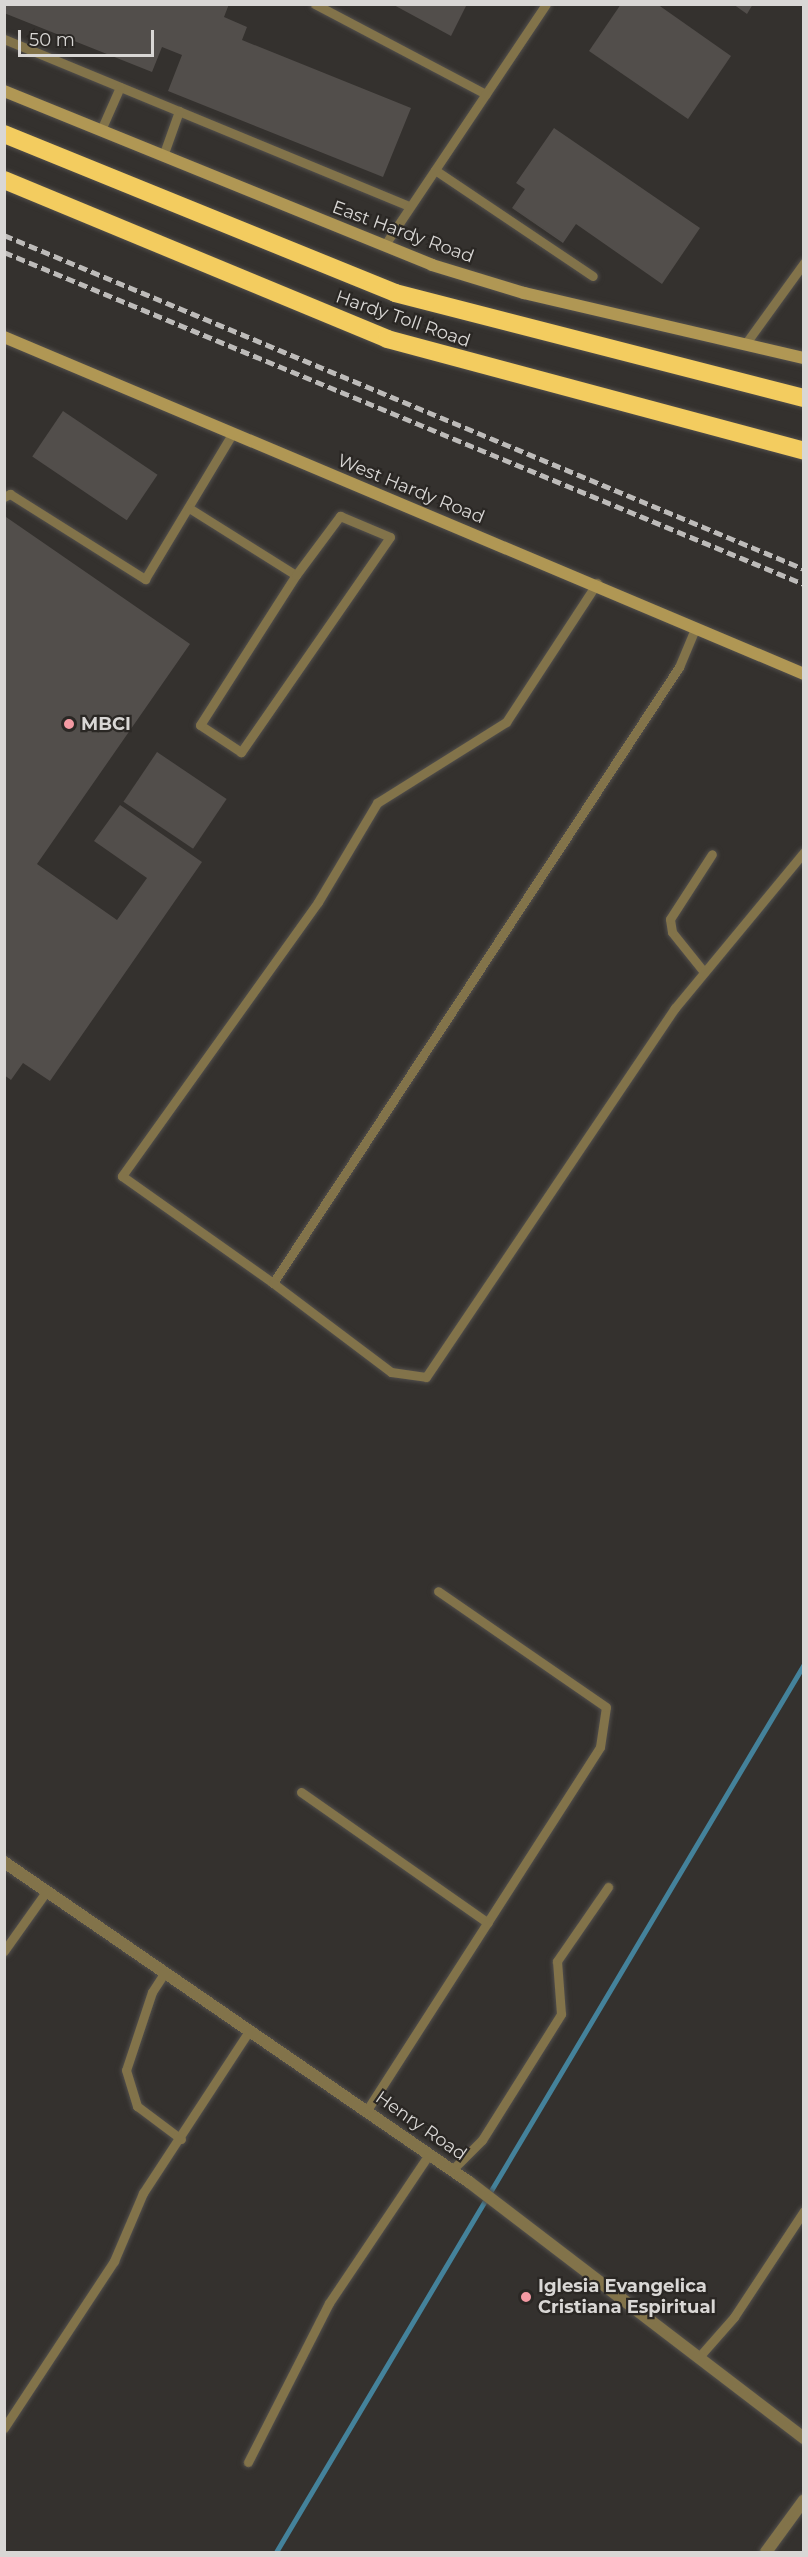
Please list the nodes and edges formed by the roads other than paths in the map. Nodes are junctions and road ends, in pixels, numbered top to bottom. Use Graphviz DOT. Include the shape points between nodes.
graph roads {
  1 [pos="315,4"];
  2 [pos="546,4"];
  3 [pos="4,39"];
  4 [pos="120,87"];
  5 [pos="4,91"];
  6 [pos="486,94"];
  7 [pos="179,111"];
  8 [pos="101,130"];
  9 [pos="4,134"];
  10 [pos="163,156"];
  11 [pos="435,170"];
  12 [pos="4,180"];
  13 [pos="410,206"];
  14 [pos="384,246"];
  15 [pos="804,263"];
  16 [pos="593,276"];
  17 [pos="4,337"];
  18 [pos="746,343"];
  19 [pos="804,358"];
  20 [pos="804,398"];
  21 [pos="232,434"];
  22 [pos="804,451"];
  23 [pos="4,497"];
  24 [pos="189,508"];
  25 [pos="296,575"];
  26 [pos="597,583"];
  27 [pos="695,629"];
  28 [pos="804,674"];
  29 [pos="804,852"];
  30 [pos="712,854"];
  31 [pos="704,972"];
  32 [pos="273,1283"];
  33 [pos="438,1591"];
  34 [pos="301,1792"];
  35 [pos="4,1862"];
  36 [pos="608,1887"];
  37 [pos="46,1892"];
  38 [pos="488,1923"];
  39 [pos="4,1951"];
  40 [pos="165,1972"];
  41 [pos="249,2031"];
  42 [pos="367,2110"];
  43 [pos="181,2139"];
  44 [pos="429,2154"];
  45 [pos="452,2170"];
  46 [pos="804,2211"];
  47 [pos="698,2358"];
  48 [pos="4,2428"];
  49 [pos="804,2438"];
  50 [pos="248,2462"];
  51 [pos="804,2500"];
  52 [pos="766,2553"];
  1 -- 6 [label="lane"];
  2 -- 6 [label="lane"];
  3 -- 4 [label="lane"];
  4 -- 7 [label="lane"];
  4 -- 8 [label="lane"];
  5 -- 8 [label="main road, East Hardy Road"];
  6 -- 11 [label="lane"];
  7 -- 10 [label="lane"];
  7 -- 13 [label="lane"];
  8 -- 10 [label="main road, East Hardy Road"];
  9 -- 20 [label="highway, Hardy Toll Road" via="395,293"];
  10 -- 14 [label="main road, East Hardy Road"];
  11 -- 13 [label="lane"];
  11 -- 16 [label="lane"];
  12 -- 22 [label="highway, Hardy Toll Road" via="387,339"];
  13 -- 14 [label="lane"];
  14 -- 18 [label="main road, East Hardy Road" via="525,293"];
  15 -- 18 [label="lane"];
  17 -- 21 [label="main road, West Hardy Road"];
  18 -- 19 [label="main road, East Hardy Road"];
  21 -- 24 [label="lane"];
  21 -- 26 [label="main road, West Hardy Road"];
  23 -- 24 [label="lane" via="10,494 145,579"];
  24 -- 25 [label="lane"];
  25 -- 25 [label="lane" via="340,516 390,537 241,752 200,725"];
  26 -- 27 [label="main road, West Hardy Road"];
  26 -- 32 [label="lane" via="506,722 377,803 318,902 122,1176"];
  27 -- 28 [label="main road, West Hardy Road"];
  27 -- 32 [label="lane" via="679,667"];
  29 -- 31 [label="lane"];
  30 -- 31 [label="lane" via="670,920 672,932"];
  31 -- 32 [label="lane" via="622,1085 426,1377 391,1372"];
  33 -- 38 [label="lane" via="606,1707 600,1747"];
  34 -- 38 [label="lane"];
  35 -- 37 [label="street, Henry Road"];
  36 -- 45 [label="lane" via="557,1961 561,2014 489,2131"];
  37 -- 39 [label="lane"];
  37 -- 40 [label="street, Henry Road"];
  38 -- 42 [label="lane"];
  40 -- 41 [label="street, Henry Road"];
  40 -- 43 [label="lane" via="152,1992 126,2070 137,2106"];
  41 -- 42 [label="street, Henry Road"];
  41 -- 43 [label="lane"];
  42 -- 44 [label="street, Henry Road"];
  43 -- 48 [label="lane" via="143,2193 114,2261"];
  44 -- 45 [label="street, Henry Road"];
  44 -- 50 [label="lane" via="329,2303"];
  45 -- 47 [label="street, Henry Road"];
  46 -- 47 [label="lane" via="734,2317"];
  47 -- 49 [label="street, Henry Road"];
  51 -- 52 [label="street"];
}
